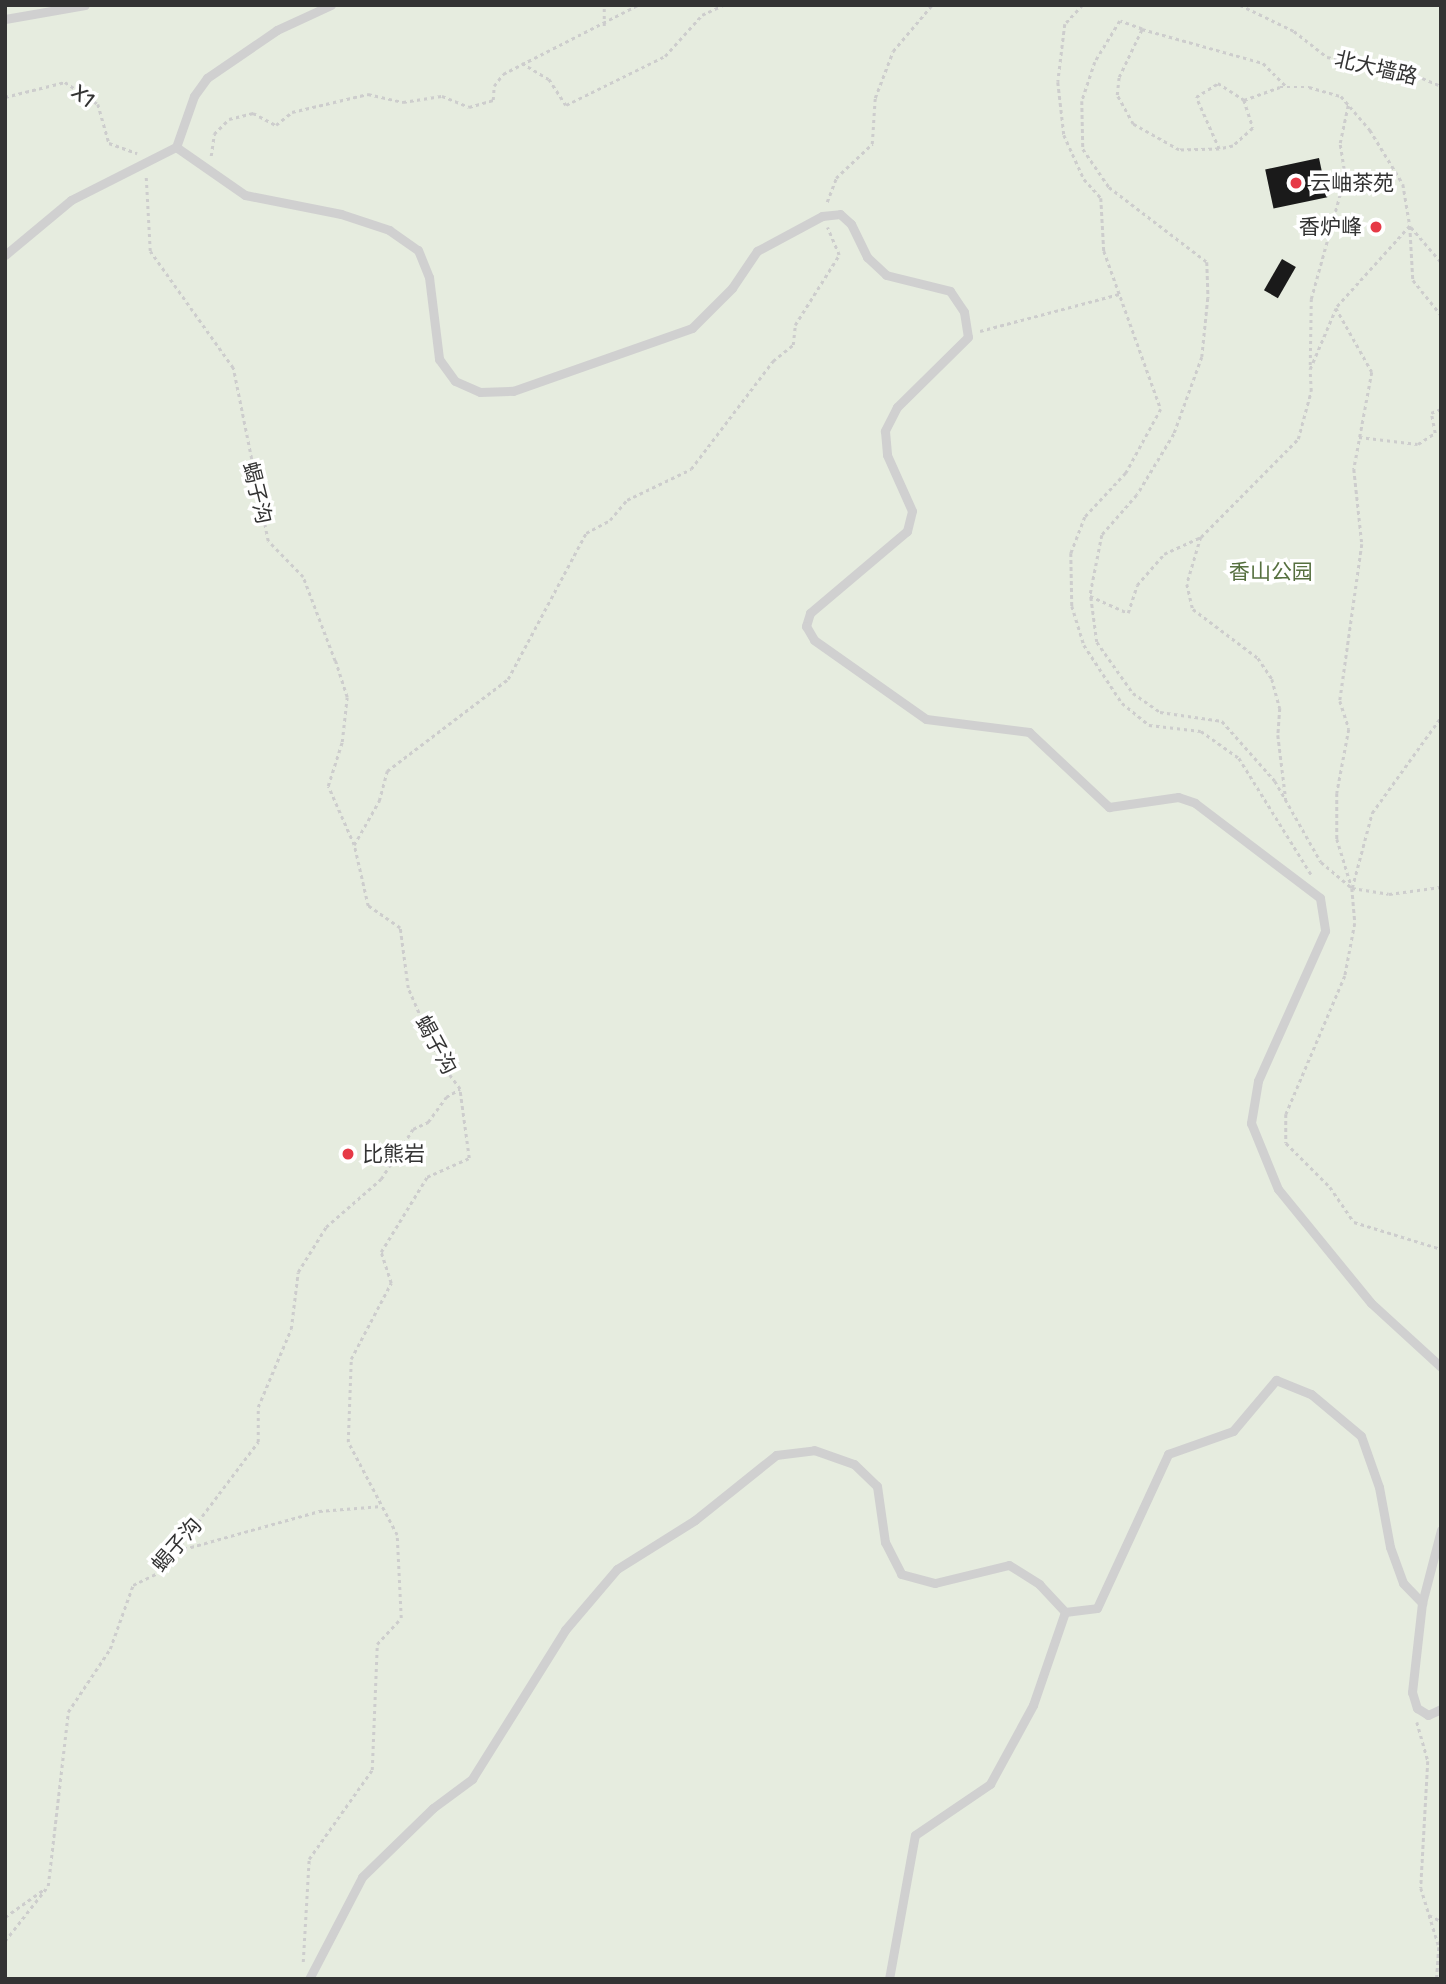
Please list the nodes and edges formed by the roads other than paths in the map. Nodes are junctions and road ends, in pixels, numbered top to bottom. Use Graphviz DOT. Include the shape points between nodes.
graph roads {
  1 [pos="85,5"];
  2 [pos="331,5"];
  3 [pos="5,19"];
  4 [pos="176,147"];
  5 [pos="5,255"];
  6 [pos="1441,1367"];
  7 [pos="1441,1530"];
  8 [pos="1422,1603"];
  9 [pos="1065,1612"];
  10 [pos="1441,1709"];
  11 [pos="309,1979"];
  12 [pos="889,1979"];
  1 -- 3 [label="lane"];
  2 -- 4 [label="lane" via="278,30 207,78 194,96"];
  4 -- 5 [label="lane" via="71,200"];
  4 -- 6 [label="lane" via="245,195 341,214 389,230 418,250 429,277 439,359 455,381 480,392 513,391 692,328 732,288 757,251 822,216 840,214 867,257 886,275 950,291 964,312 968,337 897,407 885,431 887,455 912,511 907,531 810,613 806,626 814,640 926,719 1029,732 1109,807 1178,797 1195,803 1320,898 1325,931 1258,1081 1251,1123 1278,1189 1371,1303"];
  7 -- 8 [label="lane"];
  8 -- 9 [label="lane" via="1399,1571 1361,1436 1311,1394 1276,1380 1233,1431 1168,1454 1097,1608"];
  8 -- 10 [label="lane" via="1412,1692 1417,1708 1428,1715"];
  9 -- 11 [label="lane" via="1039,1584 1009,1566 935,1583 901,1574 885,1542 877,1486 854,1464 814,1450 776,1455 695,1520 617,1569 565,1630 472,1779 433,1808 362,1877"];
  9 -- 12 [label="lane" via="1033,1705 990,1784 915,1835"];
}
